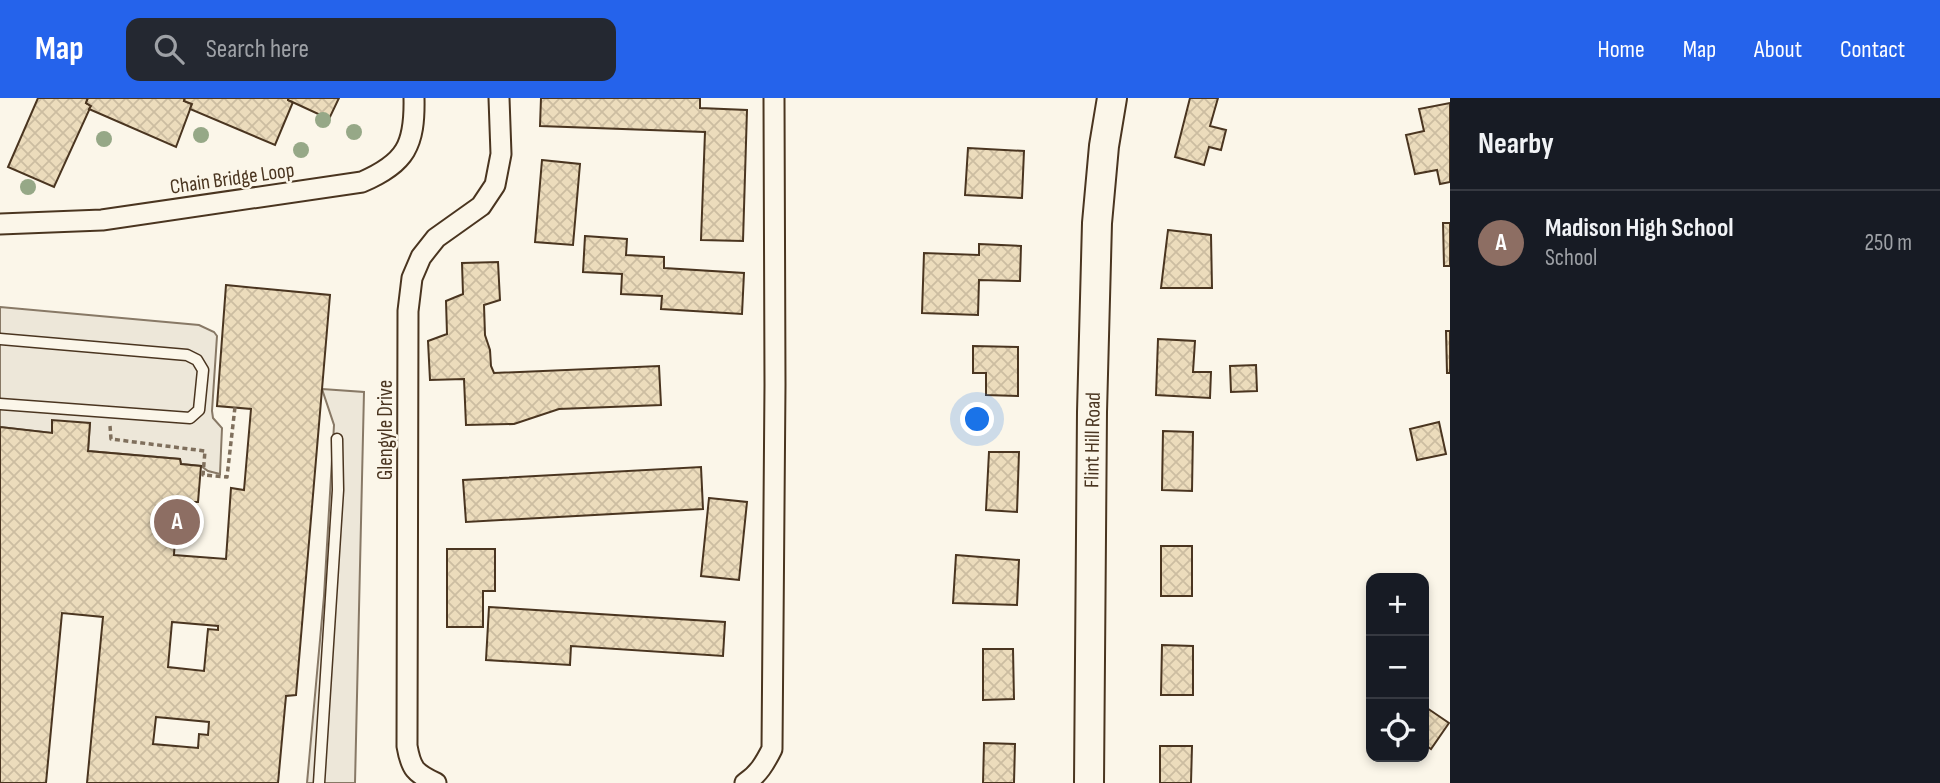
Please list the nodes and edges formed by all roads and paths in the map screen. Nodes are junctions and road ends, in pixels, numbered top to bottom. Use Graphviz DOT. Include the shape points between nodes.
graph roads {
  1 [pos="414,98"];
  2 [pos="499,98"];
  3 [pos="774,98"];
  4 [pos="1112,98"];
  5 [pos="0,224"];
  6 [pos="0,339"];
  7 [pos="0,404"];
  8 [pos="235,407"];
  9 [pos="109,424"];
  10 [pos="337,439"];
  11 [pos="319,783"];
  12 [pos="436,783"];
  13 [pos="745,783"];
  14 [pos="1088,783"];
  1 -- 5 [label="street, Chain Bridge Loop" via="408,147 398,161 362,182 102,220"];
  2 -- 12 [label="street, Glengyle Drive" via="501,154 495,185 481,206 436,238 421,257 412,278 408,312 407,746 410,763 421,776"];
  3 -- 13 [label="street" via="772,749"];
  4 -- 14 [label="street, Flint Hill Road" via="1097,223"];
  6 -- 7 [label="lane" via="187,355 203,370 199,410 190,418"];
  8 -- 9 [label="path" via="227,477 203,475 205,451 111,439"];
  10 -- 11 [label="lane" via="338,490"];
}
